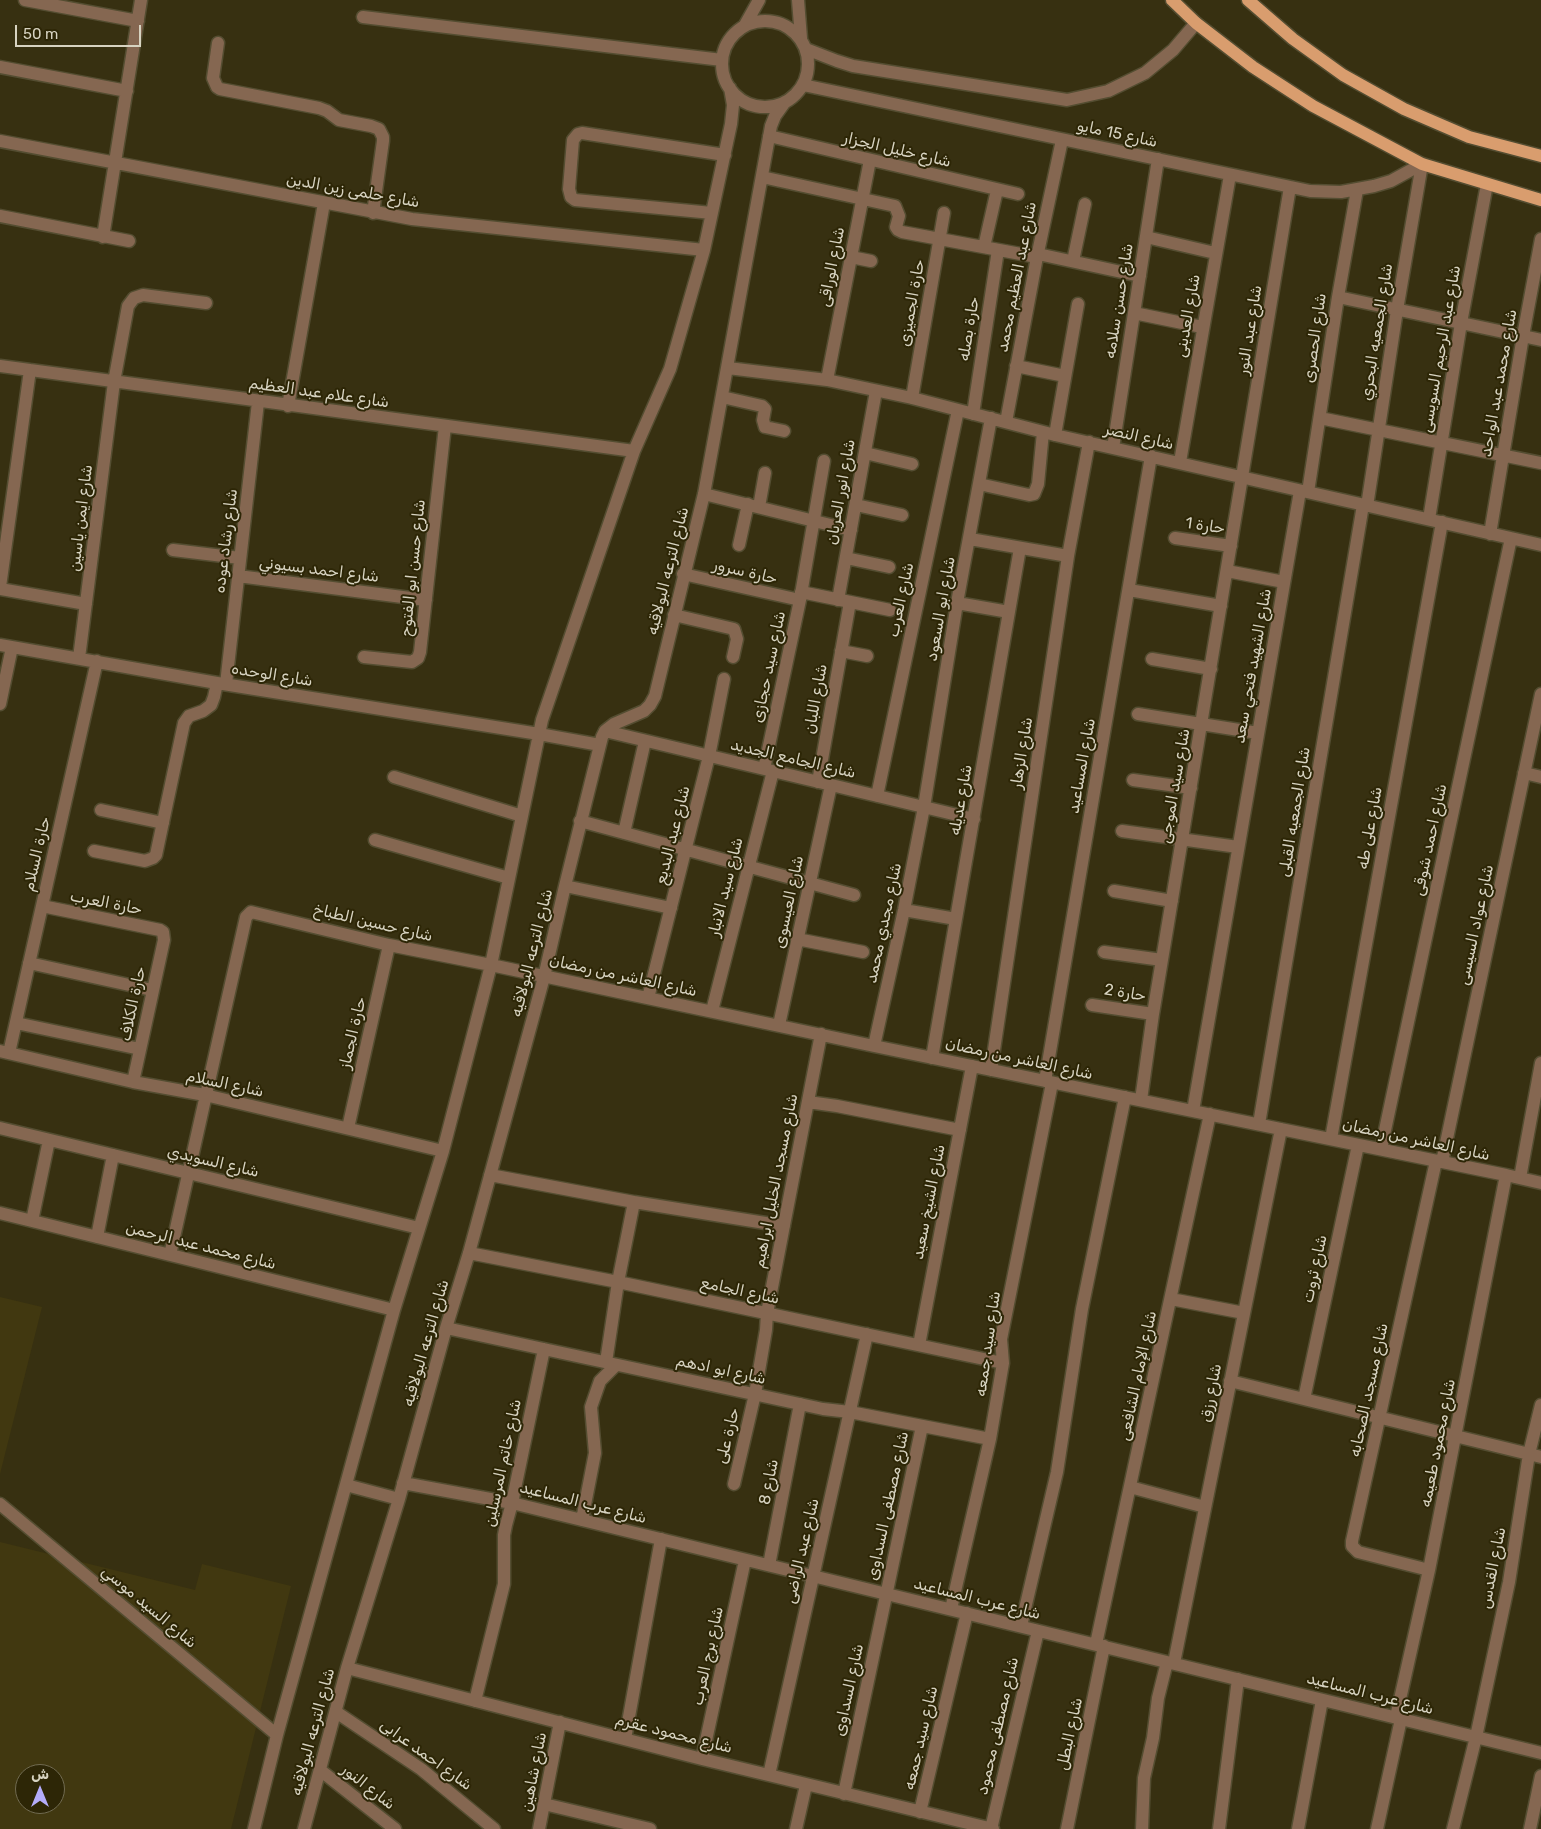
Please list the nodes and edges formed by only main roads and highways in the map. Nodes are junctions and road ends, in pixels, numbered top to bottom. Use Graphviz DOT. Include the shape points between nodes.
graph roads {
  1 [pos="1172,0"];
  2 [pos="1248,0"];
  3 [pos="1541,156"];
  4 [pos="1541,200"];
  1 -- 4 [label="main road" via="1253,67 1313,106 1422,164"];
  2 -- 3 [label="main road" via="1293,39 1343,74 1404,109 1469,137"];
}
